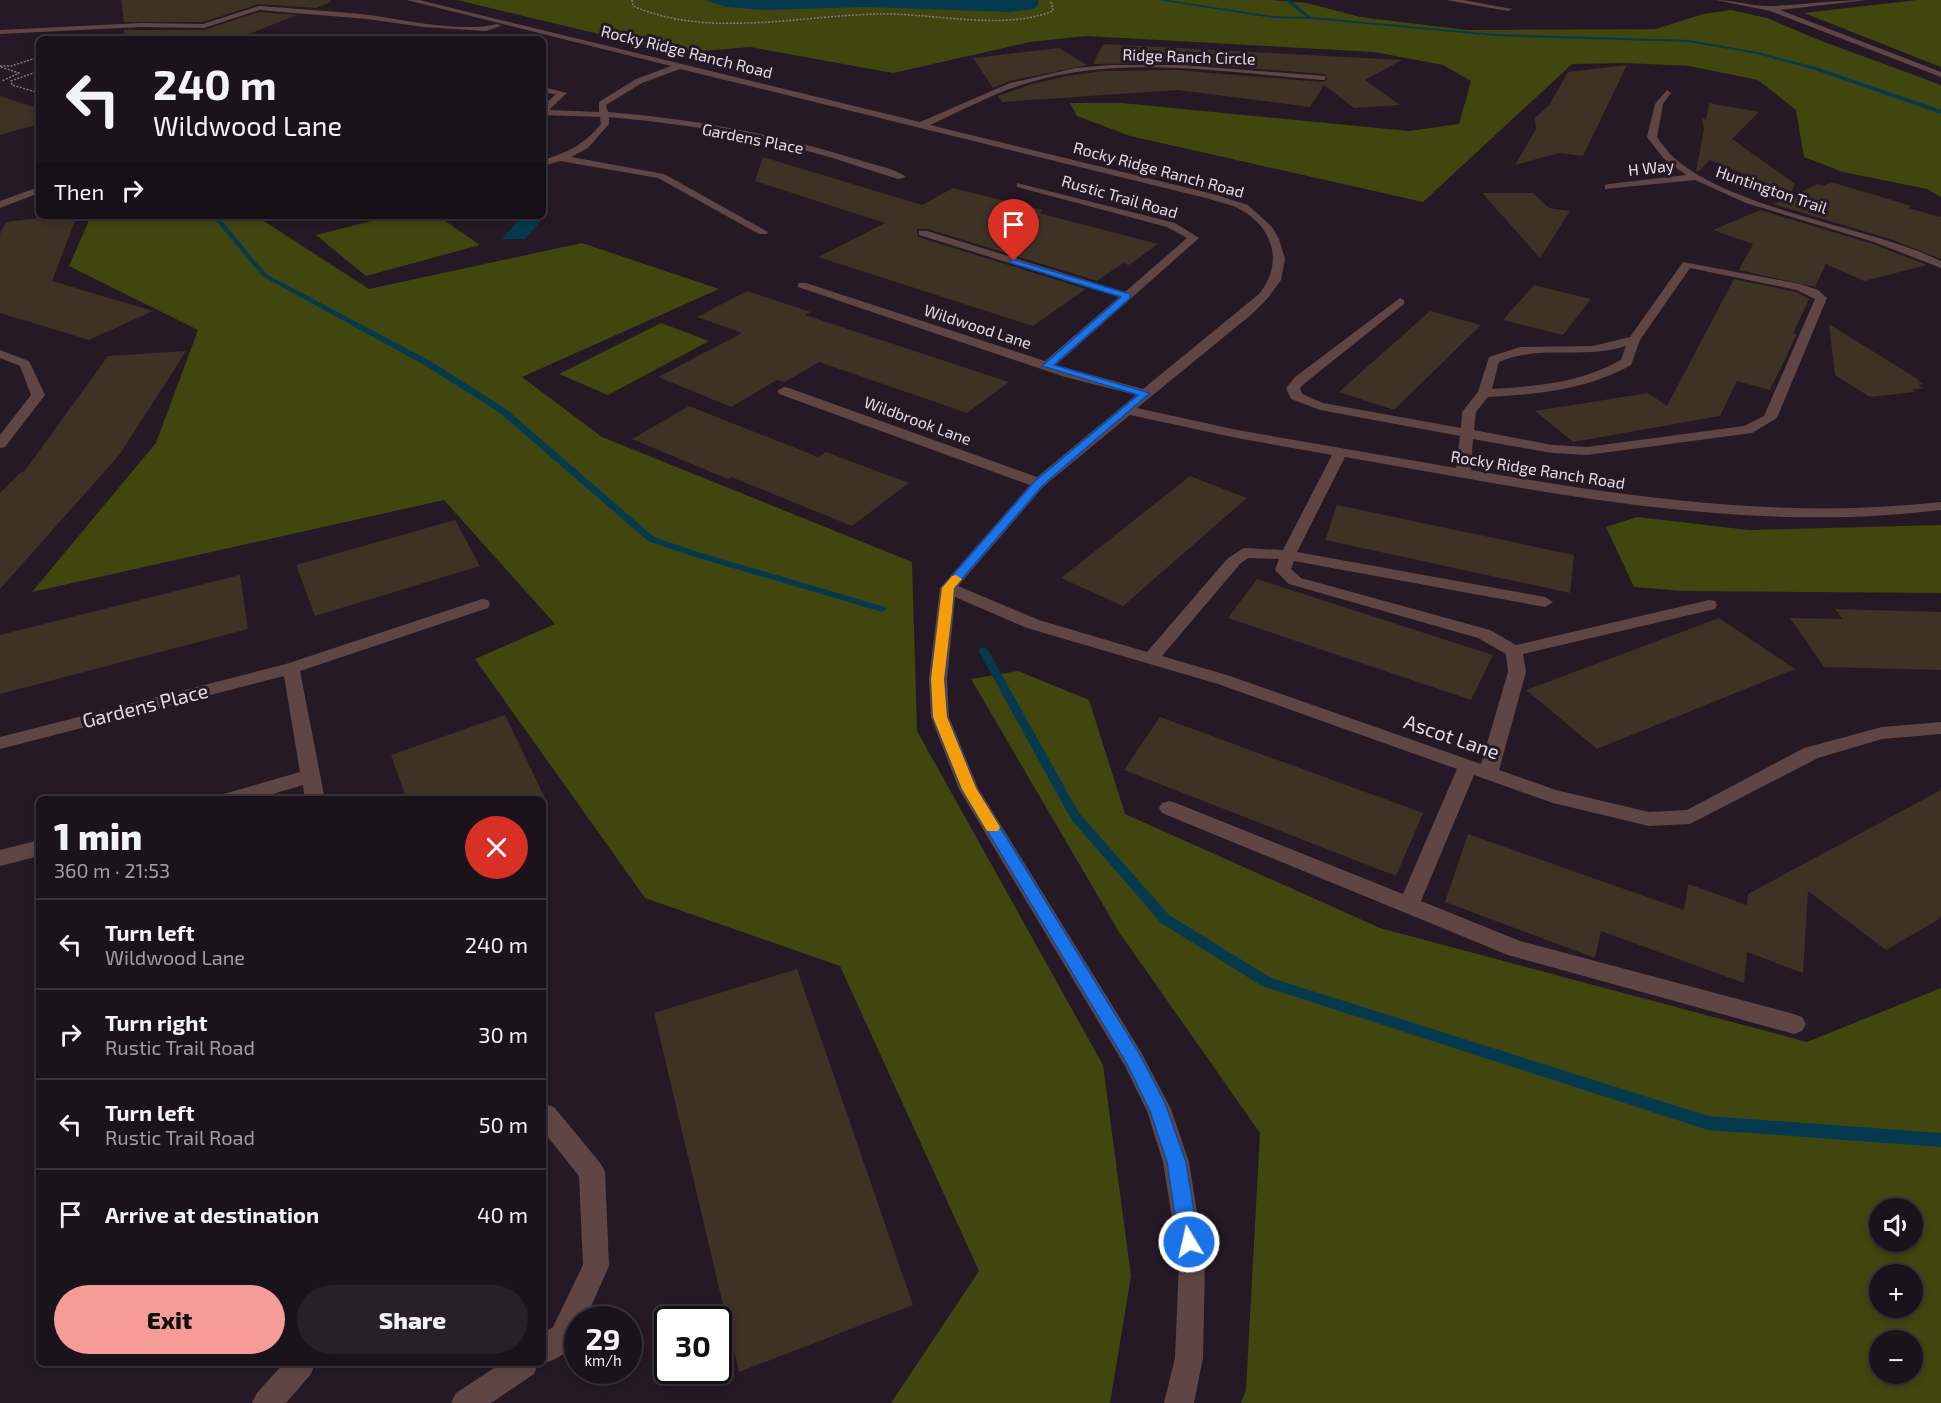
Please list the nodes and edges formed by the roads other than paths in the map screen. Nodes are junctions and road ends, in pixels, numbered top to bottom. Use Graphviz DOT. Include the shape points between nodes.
graph roads {
  1 [pos="274,0"];
  2 [pos="410,0"];
  3 [pos="1449,0"];
  4 [pos="1719,0"];
  5 [pos="1795,0"];
  6 [pos="1864,0"];
  7 [pos="1806,5"];
  8 [pos="259,8"];
  9 [pos="1508,9"];
  10 [pos="1772,9"];
  11 [pos="507,23"];
  12 [pos="0,32"];
  13 [pos="680,66"];
  14 [pos="1941,75"];
  15 [pos="1322,78"];
  16 [pos="546,90"];
  17 [pos="1667,93"];
  18 [pos="546,108"];
  19 [pos="546,111"];
  20 [pos="603,112"];
  21 [pos="922,125"];
  22 [pos="561,158"];
  23 [pos="546,162"];
  24 [pos="901,177"];
  25 [pos="1696,177"];
  26 [pos="1020,184"];
  27 [pos="1609,187"];
  28 [pos="36,191"];
  29 [pos="0,205"];
  30 [pos="764,232"];
  31 [pos="923,233"];
  32 [pos="1941,265"];
  33 [pos="802,285"];
  34 [pos="1127,296"];
  35 [pos="1400,302"];
  36 [pos="1634,340"];
  37 [pos="0,354"];
  38 [pos="1047,366"];
  39 [pos="784,391"];
  40 [pos="1145,393"];
  41 [pos="1484,393"];
  42 [pos="1127,410"];
  43 [pos="1467,434"];
  44 [pos="0,444"];
  45 [pos="1341,452"];
  46 [pos="1463,474"];
  47 [pos="1039,483"];
  48 [pos="1941,506"];
  49 [pos="1288,555"];
  50 [pos="948,588"];
  51 [pos="1545,602"];
  52 [pos="482,604"];
  53 [pos="1709,605"];
  54 [pos="1514,651"];
  55 [pos="1150,658"];
  56 [pos="291,668"];
  57 [pos="1941,728"];
  58 [pos="0,743"];
  59 [pos="1468,766"];
  60 [pos="1488,773"];
  61 [pos="310,776"];
  62 [pos="241,796"];
  63 [pos="314,796"];
  64 [pos="1169,807"];
  65 [pos="36,849"];
  66 [pos="0,858"];
  67 [pos="1409,905"];
  68 [pos="1794,1023"];
  69 [pos="546,1116"];
  70 [pos="546,1348"];
  71 [pos="299,1366"];
  72 [pos="521,1366"];
  73 [pos="267,1403"];
  74 [pos="466,1403"];
  75 [pos="1179,1403"];
  1 -- 8 [label="street"];
  2 -- 11 [label="street, Rocky Ridge Ranch Road"];
  3 -- 9 [label="street"];
  4 -- 10 [label="street"];
  5 -- 7 [label="street"];
  6 -- 7 [label="street"];
  7 -- 10 [label="street"];
  8 -- 11 [label="street" via="486,29"];
  8 -- 12 [label="street" via="206,29 141,25"];
  10 -- 14 [label="street"];
  11 -- 13 [label="street, Rocky Ridge Ranch Road"];
  13 -- 20 [label="street" via="639,81 602,104"];
  13 -- 21 [label="street, Rocky Ridge Ranch Road"];
  15 -- 21 [label="street, Ridge Ranch Circle" via="1148,67 1080,70 1020,82"];
  16 -- 18 [label="street, Gardens Place" via="563,93"];
  17 -- 25 [label="street, Huntington Trail" via="1659,104 1652,137 1659,150"];
  19 -- 20 [label="street, Gardens Place"];
  20 -- 22 [label="street" via="605,124 596,137 576,153"];
  20 -- 24 [label="street, Gardens Place" via="803,147"];
  21 -- 40 [label="street, Rocky Ridge Ranch Road" via="1213,197 1245,208 1265,225 1280,257 1275,280 1250,308"];
  22 -- 23 [label="street"];
  22 -- 30 [label="street" via="661,176"];
  25 -- 27 [label="street, H Way"];
  25 -- 32 [label="street, Huntington Trail" via="1773,208 1871,238"];
  26 -- 34 [label="street, Rustic Trail Road" via="1172,225 1194,238"];
  28 -- 29 [label="street"];
  31 -- 34 [label="street"];
  33 -- 38 [label="street, Wildwood Lane"];
  34 -- 38 [label="street, Rustic Trail Road"];
  35 -- 43 [label="street" via="1300,380 1293,388 1296,396 1320,406"];
  36 -- 41 [label="street" via="1627,362 1582,384"];
  36 -- 41 [label="street" via="1607,348 1502,355 1493,360"];
  36 -- 43 [label="street" via="1687,264 1800,287 1821,298 1770,418 1747,430 1587,451"];
  37 -- 44 [label="street" via="25,364 38,395"];
  38 -- 40 [label="street, Wildwood Lane"];
  39 -- 47 [label="street, Wildbrook Lane"];
  40 -- 42 [label="street, Rocky Ridge Ranch Road"];
  41 -- 43 [label="street" via="1469,412"];
  42 -- 45 [label="street, Rocky Ridge Ranch Road"];
  42 -- 47 [label="street"];
  43 -- 46 [label="street"];
  45 -- 46 [label="street, Rocky Ridge Ranch Road"];
  45 -- 49 [label="street"];
  46 -- 48 [label="street, Rocky Ridge Ranch Road" via="1603,497 1740,510 1853,512"];
  47 -- 50 [label="street"];
  49 -- 51 [label="street"];
  49 -- 54 [label="street" via="1283,570 1294,581 1484,634"];
  49 -- 55 [label="street" via="1244,553 1233,561"];
  50 -- 55 [label="street, Ascot Lane" via="1033,624"];
  50 -- 75 [label="street" via="938,679 940,717 969,789 1133,1059 1159,1109 1176,1162 1192,1262 1189,1358"];
  52 -- 56 [label="street, Gardens Place"];
  53 -- 54 [label="street"];
  54 -- 60 [label="street" via="1517,672"];
  55 -- 59 [label="street, Ascot Lane"];
  56 -- 58 [label="street, Gardens Place"];
  56 -- 61 [label="street"];
  57 -- 60 [label="street, Ascot Lane" via="1882,734 1812,753 1690,817 1649,819 1553,796"];
  59 -- 60 [label="street, Ascot Lane"];
  59 -- 67 [label="street"];
  61 -- 62 [label="street"];
  61 -- 63 [label="street"];
  64 -- 67 [label="street"];
  65 -- 66 [label="street"];
  67 -- 68 [label="street" via="1516,949"];
  69 -- 70 [label="street" via="592,1172 596,1266 563,1337"];
  71 -- 73 [label="street"];
  72 -- 74 [label="street"];
}
